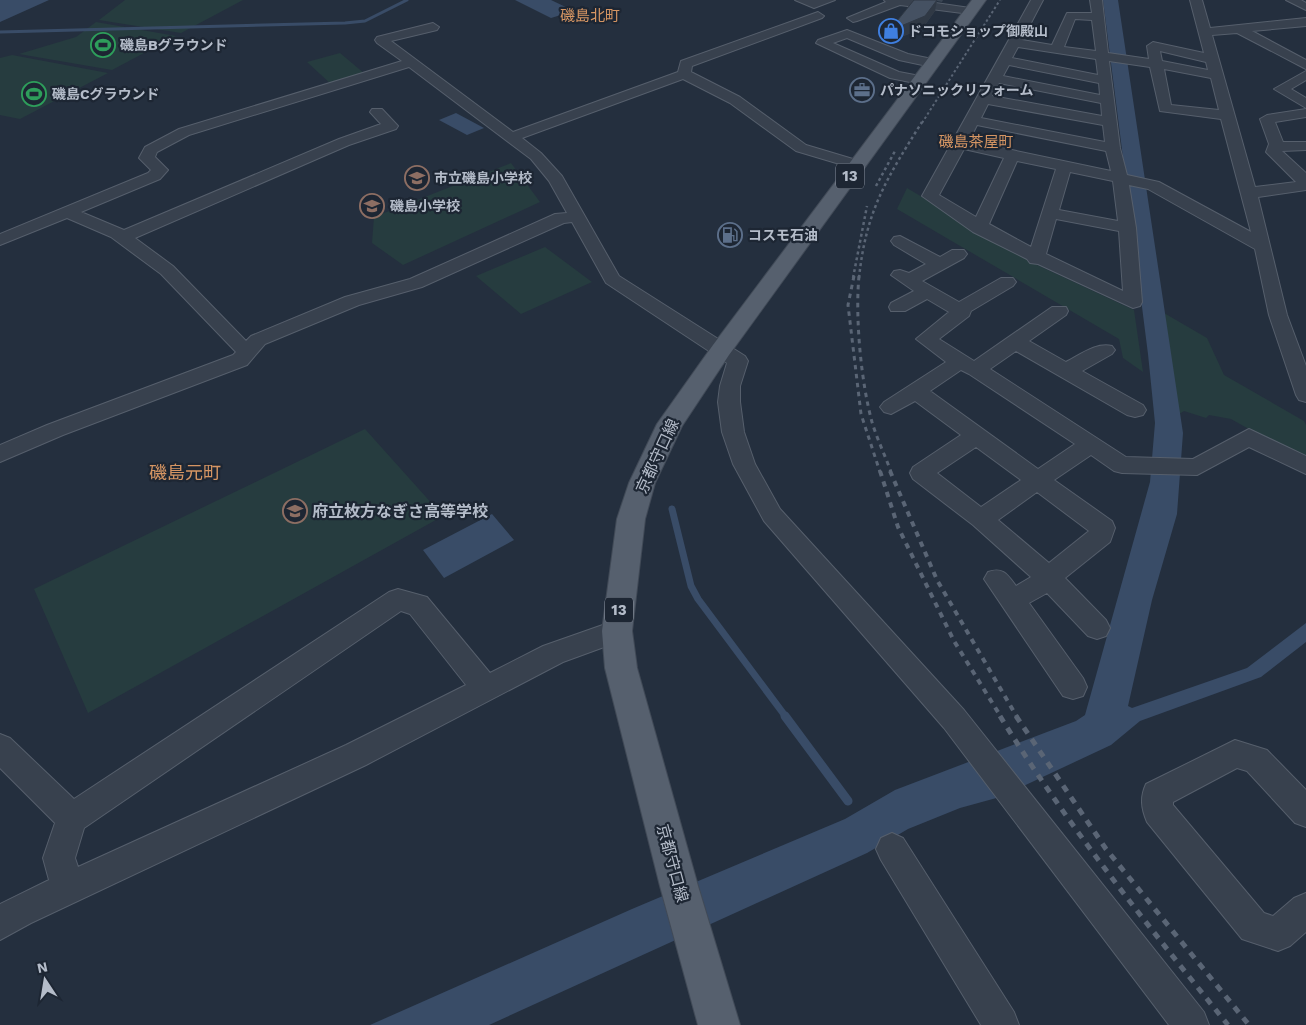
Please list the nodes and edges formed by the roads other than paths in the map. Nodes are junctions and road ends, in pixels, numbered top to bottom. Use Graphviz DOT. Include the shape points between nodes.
graph roads {
  1 [pos="802,0"];
  2 [pos="829,0"];
  3 [pos="1037,0"];
  4 [pos="1095,0"];
  5 [pos="1196,0"];
  6 [pos="1292,0"];
  7 [pos="895,1"];
  8 [pos="974,6"];
  9 [pos="1306,7"];
  10 [pos="1098,17"];
  11 [pos="853,18"];
  12 [pos="1306,22"];
  13 [pos="1287,24"];
  14 [pos="433,27"];
  15 [pos="1239,29"];
  16 [pos="1206,32"];
  17 [pos="1306,34"];
  18 [pos="842,36"];
  19 [pos="1013,43"];
  20 [pos="1057,49"];
  21 [pos="1106,57"];
  22 [pos="1212,59"];
  23 [pos="1004,60"];
  24 [pos="410,63"];
  25 [pos="932,63"];
  26 [pos="1155,64"];
  27 [pos="1306,65"];
  28 [pos="684,74"];
  29 [pos="1216,75"];
  30 [pos="1306,76"];
  31 [pos="994,78"];
  32 [pos="920,80"];
  33 [pos="1105,80"];
  34 [pos="1162,96"];
  35 [pos="1177,97"];
  36 [pos="984,99"];
  37 [pos="1107,100"];
  38 [pos="1306,104"];
  39 [pos="377,112"];
  40 [pos="1306,113"];
  41 [pos="1226,115"];
  42 [pos="972,120"];
  43 [pos="1110,122"];
  44 [pos="512,137"];
  45 [pos="960,144"];
  46 [pos="1306,146"];
  47 [pos="1276,147"];
  48 [pos="1113,148"];
  49 [pos="1012,156"];
  50 [pos="858,166"];
  51 [pos="1064,167"];
  52 [pos="1119,178"];
  53 [pos="1306,184"];
  54 [pos="1249,193"];
  55 [pos="66,212"];
  56 [pos="1050,213"];
  57 [pos="578,217"];
  58 [pos="979,228"];
  59 [pos="1128,228"];
  60 [pos="122,237"];
  61 [pos="0,240"];
  62 [pos="900,241"];
  63 [pos="1263,246"];
  64 [pos="958,254"];
  65 [pos="1036,259"];
  66 [pos="939,264"];
  67 [pos="912,282"];
  68 [pos="1008,282"];
  69 [pos="898,308"];
  70 [pos="959,310"];
  71 [pos="1059,311"];
  72 [pos="1015,342"];
  73 [pos="249,350"];
  74 [pos="721,350"];
  75 [pos="1105,350"];
  76 [pos="968,365"];
  77 [pos="1301,368"];
  78 [pos="1066,371"];
  79 [pos="915,392"];
  80 [pos="1306,394"];
  81 [pos="891,407"];
  82 [pos="1135,410"];
  83 [pos="976,436"];
  84 [pos="1091,444"];
  85 [pos="0,454"];
  86 [pos="1306,466"];
  87 [pos="1037,480"];
  88 [pos="981,519"];
  89 [pos="792,540"];
  90 [pos="1048,577"];
  91 [pos="1097,628"];
  92 [pos="617,631"];
  93 [pos="1073,687"];
  94 [pos="485,688"];
  95 [pos="0,748"];
  96 [pos="1306,812"];
  97 [pos="72,818"];
  98 [pos="892,849"];
  99 [pos="68,889"];
  100 [pos="1306,910"];
  101 [pos="0,923"];
  102 [pos="719,1025"];
  103 [pos="1001,1025"];
  104 [pos="1191,1025"];
  1 -- 2 [label="street" via="814,5"];
  3 -- 19 [label="street"];
  4 -- 10 [label="street"];
  5 -- 16 [label="street"];
  6 -- 9 [label="street"];
  7 -- 8 [label="street"];
  7 -- 11 [label="street"];
  8 -- 25 [label="main road, 京都守口線 / 13"];
  10 -- 20 [label="street" via="1071,15"];
  10 -- 21 [label="street"];
  12 -- 13 [label="street"];
  13 -- 15 [label="street"];
  13 -- 17 [label="street"];
  14 -- 24 [label="street" via="380,40"];
  15 -- 16 [label="street"];
  15 -- 27 [label="street"];
  16 -- 22 [label="street"];
  18 -- 25 [label="street" via="847,34 904,58"];
  18 -- 28 [label="street" via="822,24 804,20 686,64"];
  18 -- 32 [label="street" via="822,43 896,75"];
  19 -- 20 [label="street"];
  19 -- 23 [label="street"];
  20 -- 21 [label="street"];
  21 -- 26 [label="street"];
  21 -- 33 [label="street"];
  22 -- 26 [label="street" via="1153,46"];
  22 -- 29 [label="street"];
  23 -- 31 [label="street"];
  23 -- 33 [label="street"];
  24 -- 44 [label="street"];
  24 -- 55 [label="street" via="184,132 150,150 147,158 160,170 154,176"];
  25 -- 32 [label="main road, 京都守口線 / 13"];
  26 -- 29 [label="street"];
  26 -- 34 [label="street"];
  28 -- 44 [label="street"];
  28 -- 50 [label="street" via="735,100 800,148"];
  29 -- 41 [label="street"];
  30 -- 38 [label="street" via="1281,89"];
  31 -- 36 [label="street"];
  31 -- 37 [label="street"];
  32 -- 50 [label="main road, 京都守口線 / 13"];
  33 -- 37 [label="street"];
  34 -- 35 [label="street"];
  34 -- 41 [label="street" via="1165,108"];
  36 -- 42 [label="street"];
  36 -- 43 [label="street"];
  37 -- 43 [label="street"];
  39 -- 60 [label="street" via="391,126 344,142"];
  40 -- 47 [label="street" via="1267,119"];
  41 -- 54 [label="street"];
  42 -- 45 [label="street"];
  42 -- 48 [label="street"];
  43 -- 48 [label="street"];
  44 -- 57 [label="street" via="536,156 556,180"];
  45 -- 49 [label="street"];
  45 -- 58 [label="street" via="930,196"];
  46 -- 47 [label="street"];
  47 -- 53 [label="street" via="1274,152"];
  48 -- 52 [label="street"];
  49 -- 51 [label="street"];
  49 -- 58 [label="street"];
  50 -- 74 [label="main road, 京都守口線 / 13"];
  51 -- 52 [label="street"];
  51 -- 56 [label="street"];
  52 -- 59 [label="street"];
  52 -- 63 [label="street" via="1153,185"];
  53 -- 54 [label="street"];
  54 -- 63 [label="street"];
  55 -- 60 [label="street"];
  55 -- 61 [label="street"];
  56 -- 59 [label="street"];
  56 -- 65 [label="street"];
  57 -- 73 [label="street" via="561,218 416,284 352,301 258,340"];
  57 -- 74 [label="street" via="612,280"];
  58 -- 65 [label="street"];
  59 -- 65 [label="street" via="1133,302"];
  60 -- 73 [label="street" via="167,270 240,346"];
  62 -- 66 [label="street"];
  63 -- 77 [label="street" via="1278,315"];
  64 -- 66 [label="street"];
  66 -- 67 [label="street"];
  67 -- 69 [label="street"];
  67 -- 70 [label="street"];
  68 -- 70 [label="street"];
  70 -- 76 [label="street" via="962,312 926,339"];
  71 -- 72 [label="street"];
  72 -- 76 [label="street"];
  72 -- 78 [label="street"];
  73 -- 85 [label="street" via="240,360"];
  74 -- 89 [label="street" via="739,363 730,386 729,402 733,432 744,464 772,515"];
  74 -- 92 [label="main road, 京都守口線 / 13" via="670,424 642,483 631,519"];
  75 -- 78 [label="street"];
  76 -- 79 [label="street"];
  76 -- 84 [label="street"];
  77 -- 80 [label="street"];
  78 -- 82 [label="street"];
  79 -- 81 [label="street"];
  79 -- 83 [label="street"];
  83 -- 87 [label="street"];
  83 -- 88 [label="street" via="921,473"];
  84 -- 86 [label="street" via="1122,465 1182,467 1197,466 1249,437"];
  84 -- 87 [label="street"];
  87 -- 88 [label="street"];
  87 -- 90 [label="street" via="1103,528 1101,536"];
  88 -- 90 [label="street"];
  89 -- 104 [label="street" via="954,719"];
  90 -- 91 [label="street"];
  90 -- 93 [label="street" via="1005,590"];
  92 -- 94 [label="street" via="553,654"];
  92 -- 102 [label="main road, 京都守口線 / 13" via="621,668 678,886"];
  94 -- 97 [label="street" via="418,605 398,600"];
  94 -- 99 [label="street" via="356,755"];
  95 -- 97 [label="street"];
  96 -- 100 [label="street" via="1256,760 1235,754 1157,794 1158,811 1254,927 1278,934"];
  97 -- 99 [label="street" via="59,858"];
  98 -- 103 [label="street"];
  99 -- 101 [label="street"];
}
